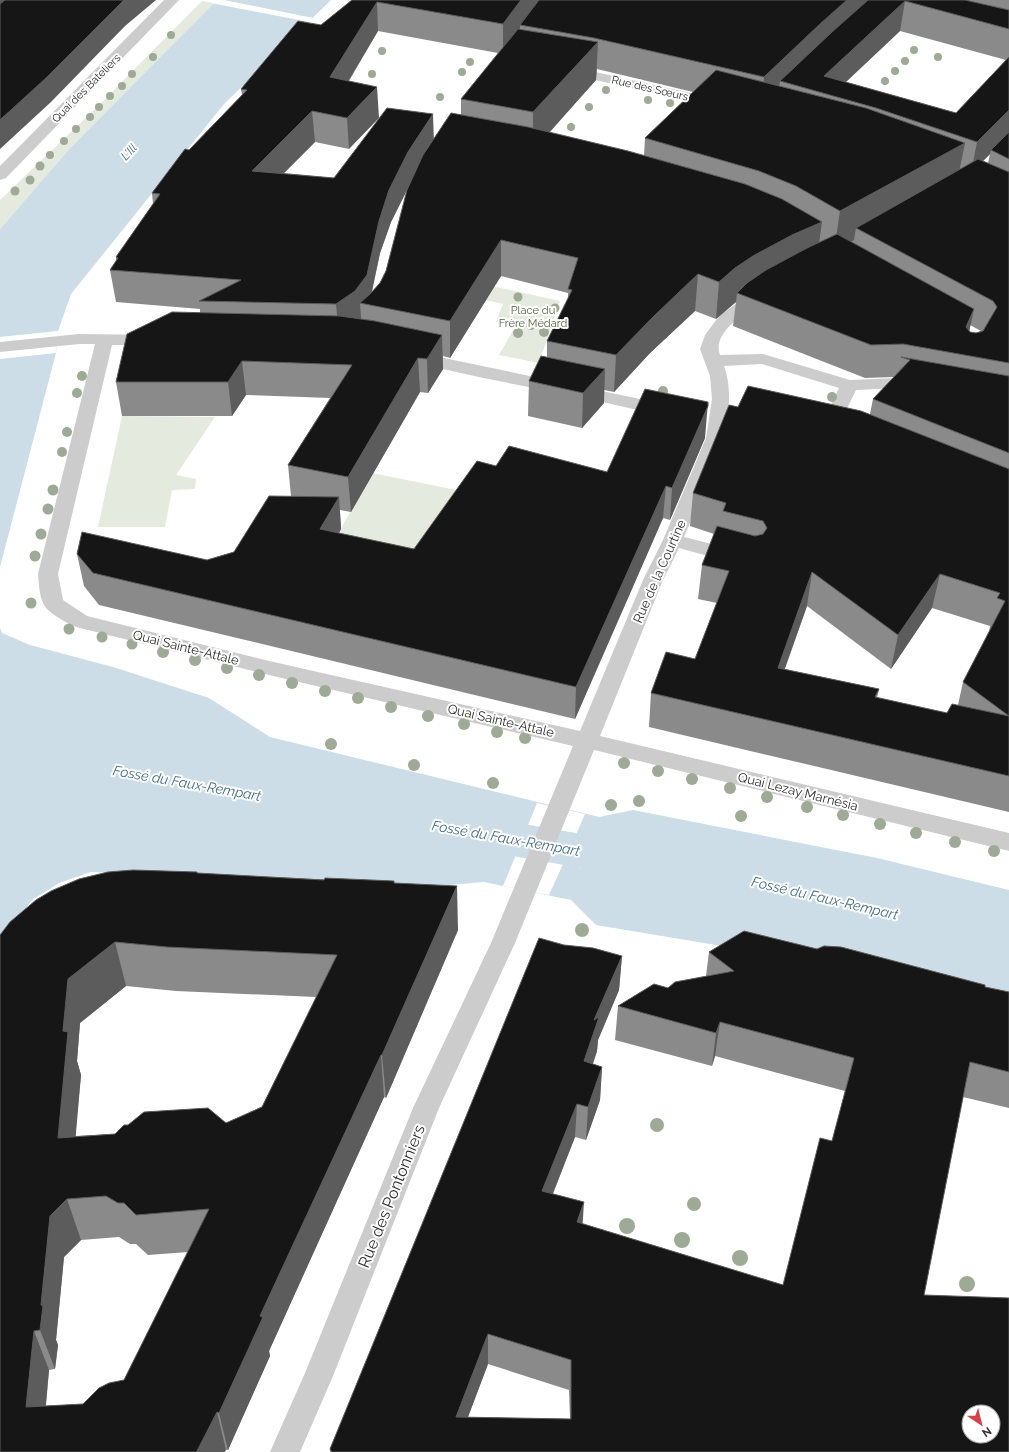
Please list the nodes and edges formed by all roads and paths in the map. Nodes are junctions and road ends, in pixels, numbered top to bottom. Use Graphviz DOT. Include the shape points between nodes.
graph roads {
  1 [pos="172,0"];
  2 [pos="554,67"];
  3 [pos="654,88"];
  4 [pos="643,103"];
  5 [pos="734,107"];
  6 [pos="0,175"];
  7 [pos="773,287"];
  8 [pos="105,340"];
  9 [pos="172,340"];
  10 [pos="0,347"];
  11 [pos="400,353"];
  12 [pos="713,361"];
  13 [pos="849,385"];
  14 [pos="934,390"];
  15 [pos="683,404"];
  16 [pos="847,433"];
  17 [pos="673,540"];
  18 [pos="751,561"];
  19 [pos="583,749"];
  20 [pos="1009,842"];
  21 [pos="503,943"];
  22 [pos="285,1452"];
  1 -- 6 [label="street, Quai des Bateliers"];
  2 -- 3 [label="street, Rue des Sœurs"];
  3 -- 4 [label="street"];
  3 -- 5 [label="street, Rue des Sœurs"];
  7 -- 12 [label="street, Rue de la Courtine" via="726,319 714,335 709,349"];
  8 -- 9 [label="street"];
  8 -- 10 [label="street" via="78,339"];
  8 -- 19 [label="street, Quai Sainte-Attale" via="48,574 53,603 80,621"];
  11 -- 15 [label="street" via="640,404"];
  12 -- 13 [label="street" via="763,359"];
  12 -- 17 [label="street, Rue de la Courtine" via="719,376 720,401 714,438"];
  13 -- 14 [label="street" via="897,383"];
  13 -- 16 [label="street" via="821,425"];
  17 -- 18 [label="street"];
  17 -- 19 [label="street, Rue de la Courtine"];
  19 -- 20 [label="street, Quai Lezay Marnésia"];
  19 -- 21 [label="street, Rue de la Courtine"];
  21 -- 22 [label="street, Rue des Pontonniers" via="426,1108"];
}
